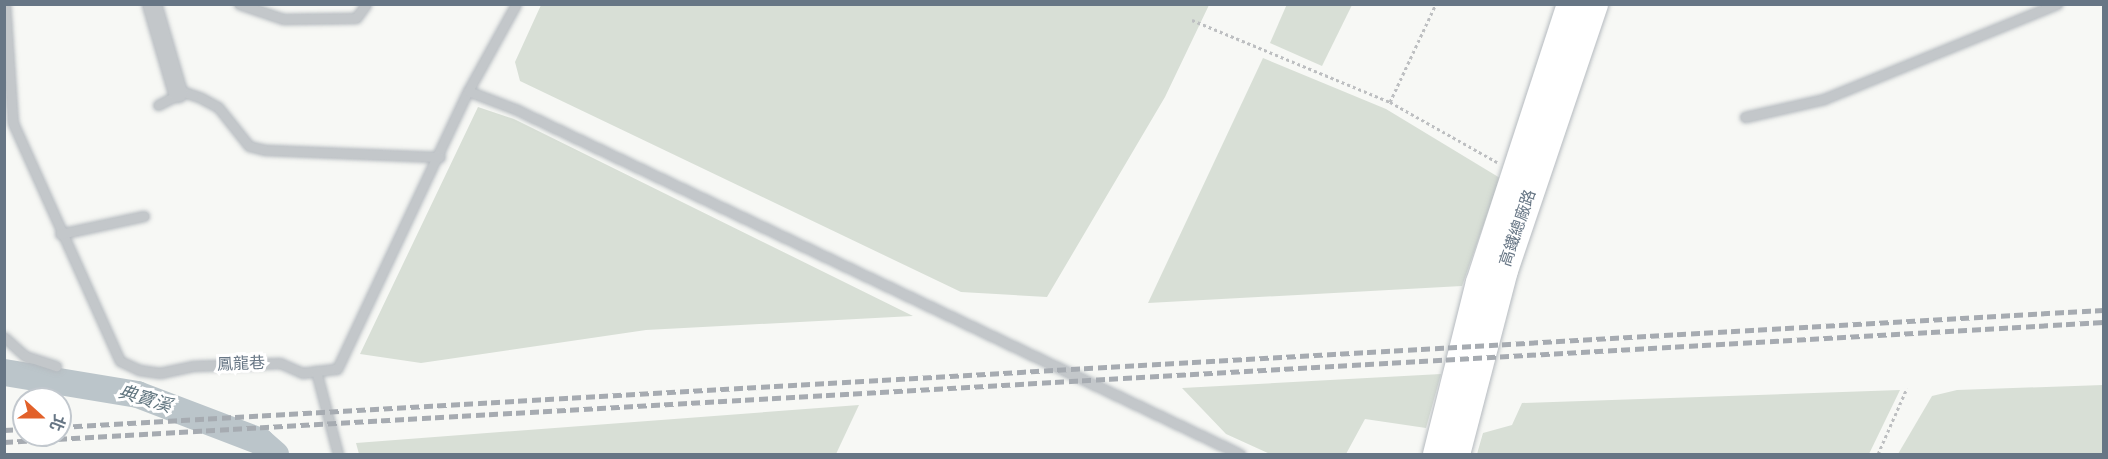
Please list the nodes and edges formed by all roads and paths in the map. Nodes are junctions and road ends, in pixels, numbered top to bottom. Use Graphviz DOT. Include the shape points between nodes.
graph roads {
  1 [pos="5,4"];
  2 [pos="152,4"];
  3 [pos="239,4"];
  4 [pos="366,4"];
  5 [pos="516,4"];
  6 [pos="1436,4"];
  7 [pos="1570,4"];
  8 [pos="1594,4"];
  9 [pos="2057,4"];
  10 [pos="1192,20"];
  11 [pos="468,91"];
  12 [pos="177,93"];
  13 [pos="1390,102"];
  14 [pos="158,105"];
  15 [pos="1746,117"];
  16 [pos="440,157"];
  17 [pos="1514,171"];
  18 [pos="144,216"];
  19 [pos="60,234"];
  20 [pos="4,338"];
  21 [pos="56,366"];
  22 [pos="316,371"];
  23 [pos="1907,388"];
  24 [pos="338,454"];
  25 [pos="1240,454"];
  26 [pos="1436,454"];
  27 [pos="1456,454"];
  28 [pos="1878,454"];
  1 -- 19 [label="lane, 鳳龍巷" via="13,123"];
  2 -- 12 [label="street"];
  3 -- 4 [label="lane" via="284,19 356,18"];
  5 -- 11 [label="lane"];
  6 -- 13 [label="path"];
  7 -- 17 [label="street, 高鐵總廠路" via="1555,60"];
  8 -- 27 [label="street, 高鐵總廠路" via="1504,270"];
  9 -- 15 [label="lane" via="1824,99"];
  10 -- 13 [label="path"];
  11 -- 16 [label="lane"];
  11 -- 25 [label="lane" via="515,109"];
  12 -- 14 [label="lane"];
  12 -- 16 [label="lane" via="184,92 218,107 249,146 282,152"];
  13 -- 17 [label="path"];
  16 -- 22 [label="lane" via="337,369"];
  17 -- 26 [label="street, 高鐵總廠路" via="1479,282"];
  18 -- 19 [label="lane"];
  19 -- 22 [label="lane, 鳳龍巷" via="120,361 128,366 160,373 192,366 280,363 302,373"];
  20 -- 21 [label="lane" via="25,356"];
  22 -- 24 [label="lane"];
  23 -- 28 [label="path"];
}
